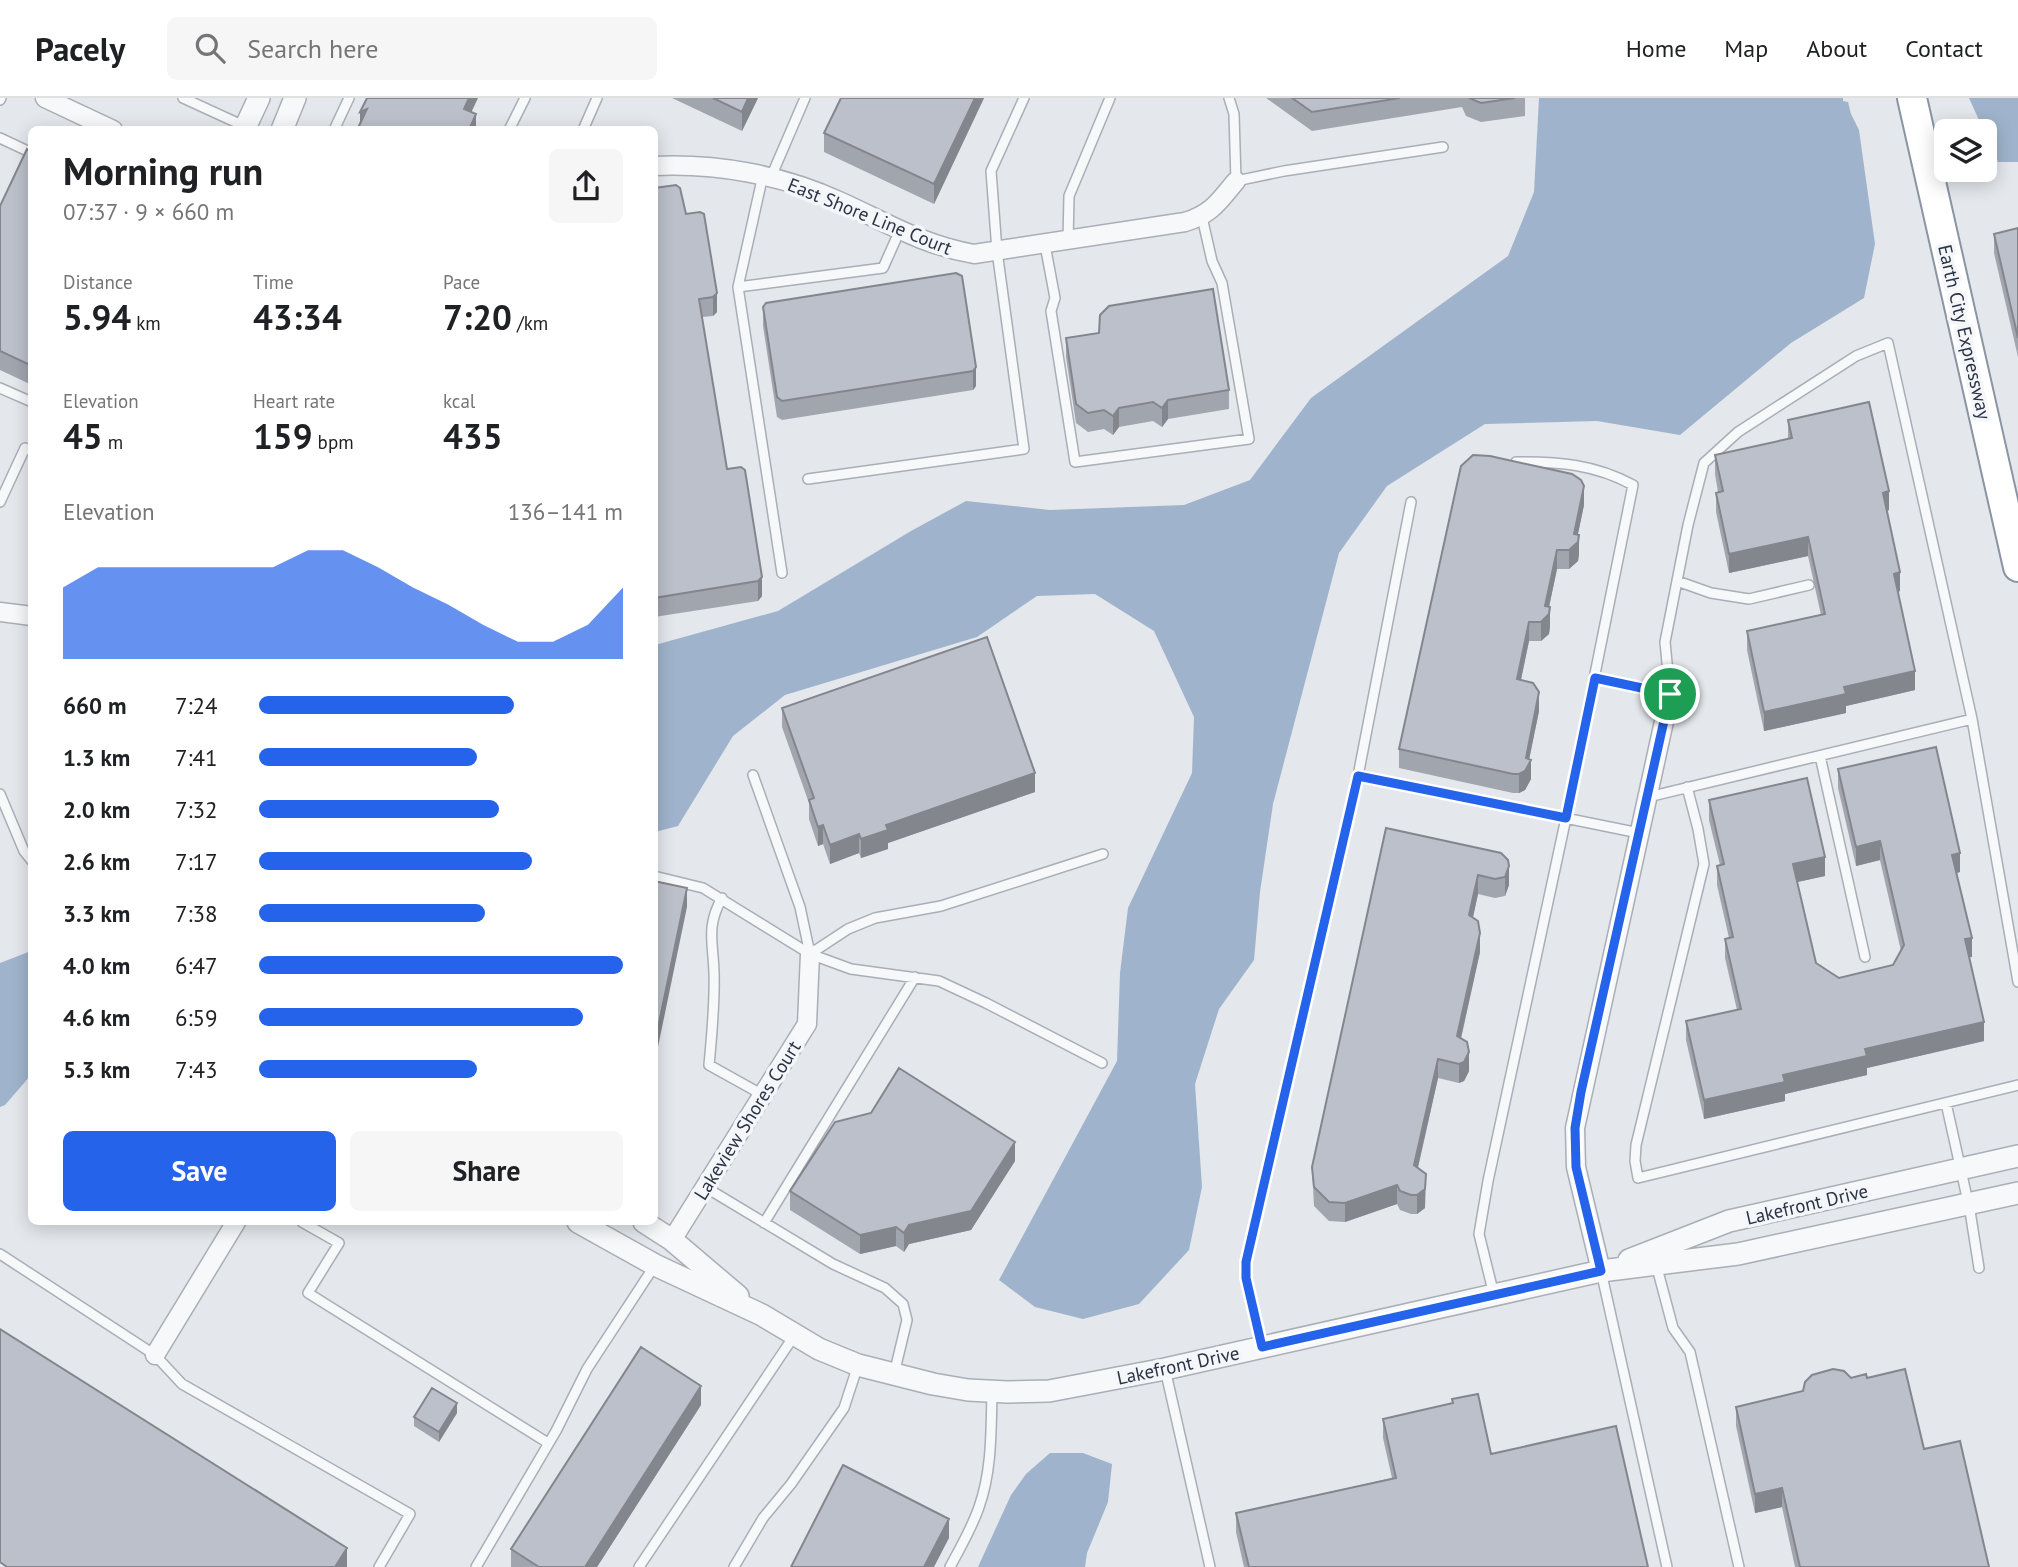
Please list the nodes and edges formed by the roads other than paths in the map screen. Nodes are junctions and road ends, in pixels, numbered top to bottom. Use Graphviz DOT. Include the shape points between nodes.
graph roads {
  1 [pos="45,98"];
  2 [pos="183,98"];
  3 [pos="259,98"];
  4 [pos="295,98"];
  5 [pos="349,98"];
  6 [pos="525,98"];
  7 [pos="597,98"];
  8 [pos="804,98"];
  9 [pos="1024,98"];
  10 [pos="1110,98"];
  11 [pos="1229,98"];
  12 [pos="1912,98"];
  13 [pos="104,126"];
  14 [pos="241,126"];
  15 [pos="246,126"];
  16 [pos="284,126"];
  17 [pos="336,126"];
  18 [pos="511,126"];
  19 [pos="585,126"];
  20 [pos="0,138"];
  21 [pos="1443,147"];
  22 [pos="28,151"];
  23 [pos="658,166"];
  24 [pos="767,176"];
  25 [pos="1236,181"];
  26 [pos="1202,217"];
  27 [pos="900,230"];
  28 [pos="1068,241"];
  29 [pos="1045,245"];
  30 [pos="998,251"];
  31 [pos="737,288"];
  32 [pos="0,388"];
  33 [pos="28,400"];
  34 [pos="28,449"];
  35 [pos="1516,462"];
  36 [pos="808,479"];
  37 [pos="0,502"];
  38 [pos="1411,502"];
  39 [pos="2018,567"];
  40 [pos="782,573"];
  41 [pos="1678,581"];
  42 [pos="1810,585"];
  43 [pos="0,612"];
  44 [pos="28,616"];
  45 [pos="1595,678"];
  46 [pos="1670,694"];
  47 [pos="1972,719"];
  48 [pos="1820,756"];
  49 [pos="753,775"];
  50 [pos="1358,776"];
  51 [pos="1687,788"];
  52 [pos="0,794"];
  53 [pos="1646,798"];
  54 [pos="1566,818"];
  55 [pos="1639,833"];
  56 [pos="1103,855"];
  57 [pos="28,856"];
  58 [pos="658,877"];
  59 [pos="722,898"];
  60 [pos="810,954"];
  61 [pos="1865,957"];
  62 [pos="915,977"];
  63 [pos="2018,982"];
  64 [pos="1102,1063"];
  65 [pos="2018,1085"];
  66 [pos="763,1095"];
  67 [pos="1946,1103"];
  68 [pos="2018,1156"];
  69 [pos="1961,1169"];
  70 [pos="705,1187"];
  71 [pos="2018,1194"];
  72 [pos="1968,1205"];
  73 [pos="764,1223"];
  74 [pos="234,1225"];
  75 [pos="307,1225"];
  76 [pos="583,1225"];
  77 [pos="649,1225"];
  78 [pos="672,1240"];
  79 [pos="0,1254"];
  80 [pos="1656,1264"];
  81 [pos="655,1265"];
  82 [pos="1979,1268"];
  83 [pos="1601,1271"];
  84 [pos="1493,1295"];
  85 [pos="762,1315"];
  86 [pos="795,1335"];
  87 [pos="1262,1347"];
  88 [pos="155,1355"];
  89 [pos="858,1365"];
  90 [pos="1164,1369"];
  91 [pos="894,1376"];
  92 [pos="992,1392"];
  93 [pos="548,1443"];
  94 [pos="379,1567"];
  95 [pos="476,1567"];
  96 [pos="639,1567"];
  97 [pos="734,1567"];
  98 [pos="950,1567"];
  99 [pos="1210,1567"];
  100 [pos="1667,1567"];
  101 [pos="1739,1567"];
  1 -- 13 [label="street"];
  2 -- 14 [label="lane"];
  3 -- 15 [label="street"];
  4 -- 16 [label="street"];
  5 -- 17 [label="lane"];
  6 -- 18 [label="lane"];
  7 -- 19 [label="lane"];
  8 -- 24 [label="lane"];
  9 -- 30 [label="lane" via="990,170"];
  10 -- 28 [label="lane" via="1069,196"];
  11 -- 25 [label="lane" via="1234,114"];
  12 -- 39 [label="highway, Earth City Expressway"];
  20 -- 22 [label="lane"];
  21 -- 25 [label="lane"];
  23 -- 24 [label="street, East Shore Line Court" via="701,166"];
  24 -- 27 [label="street, East Shore Line Court" via="838,200"];
  24 -- 31 [label="lane"];
  25 -- 26 [label="street"];
  26 -- 28 [label="street, East Shore Line Court"];
  26 -- 29 [label="lane" via="1222,283 1249,439 1075,462"];
  27 -- 30 [label="street, East Shore Line Court" via="944,249 974,254"];
  27 -- 31 [label="lane" via="883,268"];
  28 -- 29 [label="street, East Shore Line Court"];
  29 -- 30 [label="street, East Shore Line Court"];
  30 -- 36 [label="lane" via="1024,449"];
  31 -- 40 [label="lane"];
  32 -- 33 [label="lane"];
  34 -- 37 [label="lane"];
  35 -- 45 [label="lane" via="1563,462 1611,473 1633,485"];
  38 -- 50 [label="lane"];
  41 -- 42 [label="lane" via="1711,593 1749,599"];
  41 -- 46 [label="lane" via="1665,642"];
  41 -- 47 [label="lane" via="1704,463 1738,432 1856,356 1888,343"];
  43 -- 44 [label="street"];
  45 -- 46 [label="lane"];
  45 -- 54 [label="lane"];
  46 -- 53 [label="street"];
  47 -- 48 [label="lane"];
  47 -- 63 [label="lane"];
  48 -- 51 [label="lane"];
  48 -- 61 [label="lane"];
  49 -- 60 [label="lane" via="800,907"];
  50 -- 54 [label="lane"];
  50 -- 87 [label="lane" via="1246,1262"];
  51 -- 53 [label="lane"];
  51 -- 67 [label="lane" via="1704,864 1636,1145 1638,1178"];
  52 -- 57 [label="lane"];
  53 -- 55 [label="street"];
  54 -- 55 [label="lane"];
  54 -- 84 [label="lane" via="1479,1234"];
  55 -- 83 [label="street" via="1575,1128 1576,1167"];
  56 -- 60 [label="lane" via="941,906 875,918"];
  58 -- 59 [label="lane" via="703,888"];
  59 -- 60 [label="lane"];
  59 -- 66 [label="lane" via="714,912 710,941 714,971 709,1065"];
  60 -- 62 [label="lane" via="851,969"];
  60 -- 66 [label="street, Lakeview Shores Court" via="807,1024"];
  62 -- 64 [label="lane" via="939,981 974,997"];
  62 -- 73 [label="lane"];
  65 -- 67 [label="lane"];
  66 -- 70 [label="street, Lakeview Shores Court"];
  67 -- 69 [label="lane"];
  68 -- 69 [label="street, Lakefront Drive"];
  69 -- 72 [label="lane"];
  69 -- 83 [label="street, Lakefront Drive" via="1729,1221"];
  70 -- 73 [label="lane"];
  70 -- 78 [label="street, Lakeview Shores Court"];
  71 -- 72 [label="street, Lakefront Drive"];
  72 -- 80 [label="street, Lakefront Drive" via="1738,1254"];
  72 -- 82 [label="lane"];
  73 -- 91 [label="lane" via="885,1289 902,1304 907,1321"];
  74 -- 88 [label="street"];
  75 -- 93 [label="lane" via="339,1243 308,1293"];
  76 -- 81 [label="street, Lakefront Drive"];
  77 -- 78 [label="street, Lakefront Drive"];
  78 -- 85 [label="street, Lakefront Drive"];
  79 -- 88 [label="lane"];
  80 -- 83 [label="street, Lakefront Drive"];
  80 -- 101 [label="lane" via="1673,1328 1690,1353"];
  81 -- 85 [label="street, Lakefront Drive"];
  81 -- 93 [label="lane" via="587,1369"];
  83 -- 84 [label="street, Lakefront Drive"];
  83 -- 100 [label="lane"];
  84 -- 87 [label="street, Lakefront Drive"];
  85 -- 86 [label="street, Lakefront Drive"];
  86 -- 89 [label="street, Lakefront Drive"];
  86 -- 96 [label="lane"];
  87 -- 90 [label="street, Lakefront Drive"];
  88 -- 94 [label="lane" via="182,1384 410,1514"];
  89 -- 91 [label="street, Lakefront Drive"];
  89 -- 97 [label="lane" via="844,1408 763,1518"];
  90 -- 92 [label="street, Lakefront Drive" via="1049,1391"];
  90 -- 99 [label="lane"];
  91 -- 92 [label="street, Lakefront Drive"];
  92 -- 98 [label="lane" via="986,1481 979,1507"];
  93 -- 95 [label="lane"];
}
